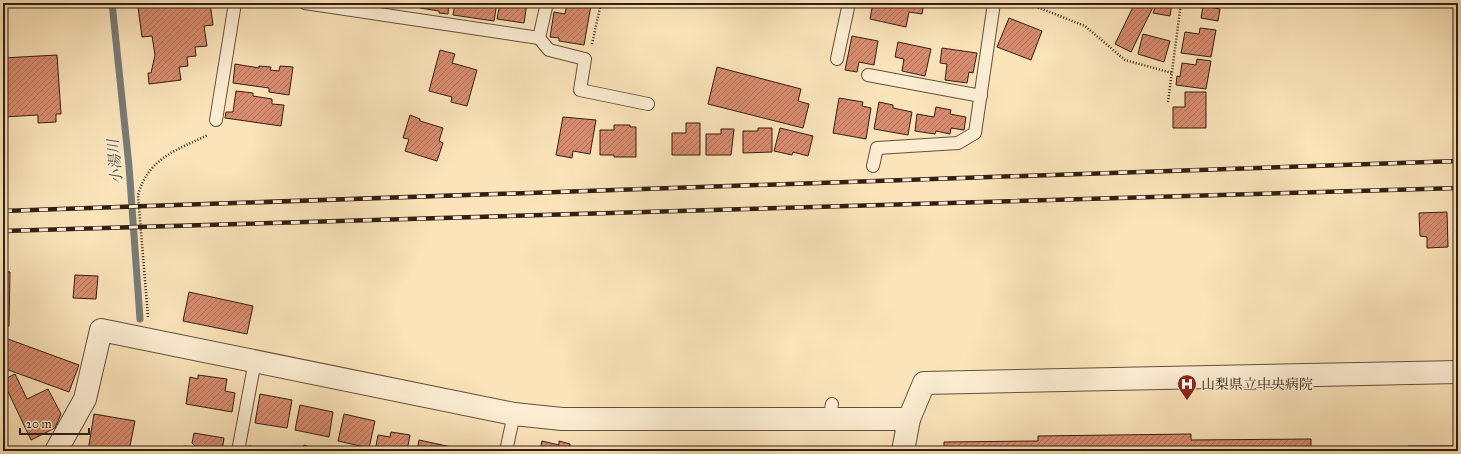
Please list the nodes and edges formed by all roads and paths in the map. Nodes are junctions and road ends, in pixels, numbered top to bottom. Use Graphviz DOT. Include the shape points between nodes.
graph roads {
  1 [pos="235,3"];
  2 [pos="305,3"];
  3 [pos="547,3"];
  4 [pos="601,3"];
  5 [pos="849,3"];
  6 [pos="994,3"];
  7 [pos="1028,3"];
  8 [pos="1181,3"];
  9 [pos="539,38"];
  10 [pos="585,58"];
  11 [pos="837,59"];
  12 [pos="1172,73"];
  13 [pos="868,75"];
  14 [pos="981,96"];
  15 [pos="1168,102"];
  16 [pos="648,104"];
  17 [pos="216,120"];
  18 [pos="873,166"];
  19 [pos="151,340"];
  20 [pos="255,361"];
  21 [pos="1458,372"];
  22 [pos="514,414"];
  23 [pos="909,419"];
  24 [pos="56,451"];
  25 [pos="238,451"];
  26 [pos="506,451"];
  27 [pos="903,451"];
  1 -- 17 [label="lane"];
  2 -- 9 [label="lane"];
  3 -- 9 [label="lane"];
  4 -- 10 [label="path" via="591,49"];
  5 -- 11 [label="lane"];
  6 -- 14 [label="lane"];
  7 -- 12 [label="path" via="1085,26 1125,60"];
  8 -- 12 [label="path"];
  9 -- 10 [label="lane" via="549,50"];
  10 -- 16 [label="lane" via="580,90"];
  12 -- 15 [label="path"];
  13 -- 14 [label="lane"];
  14 -- 18 [label="lane" via="975,133 958,143 877,148"];
  17 -- 19 [label="path" via="213,133 164,156 141,183 138,195"];
  19 -- 20 [label="street"];
  19 -- 24 [label="street" via="101,330 85,399"];
  20 -- 22 [label="street"];
  20 -- 25 [label="lane"];
  21 -- 23 [label="street" via="924,383"];
  22 -- 23 [label="street" via="562,419 830,411"];
  22 -- 26 [label="lane"];
  23 -- 27 [label="street"];
}
